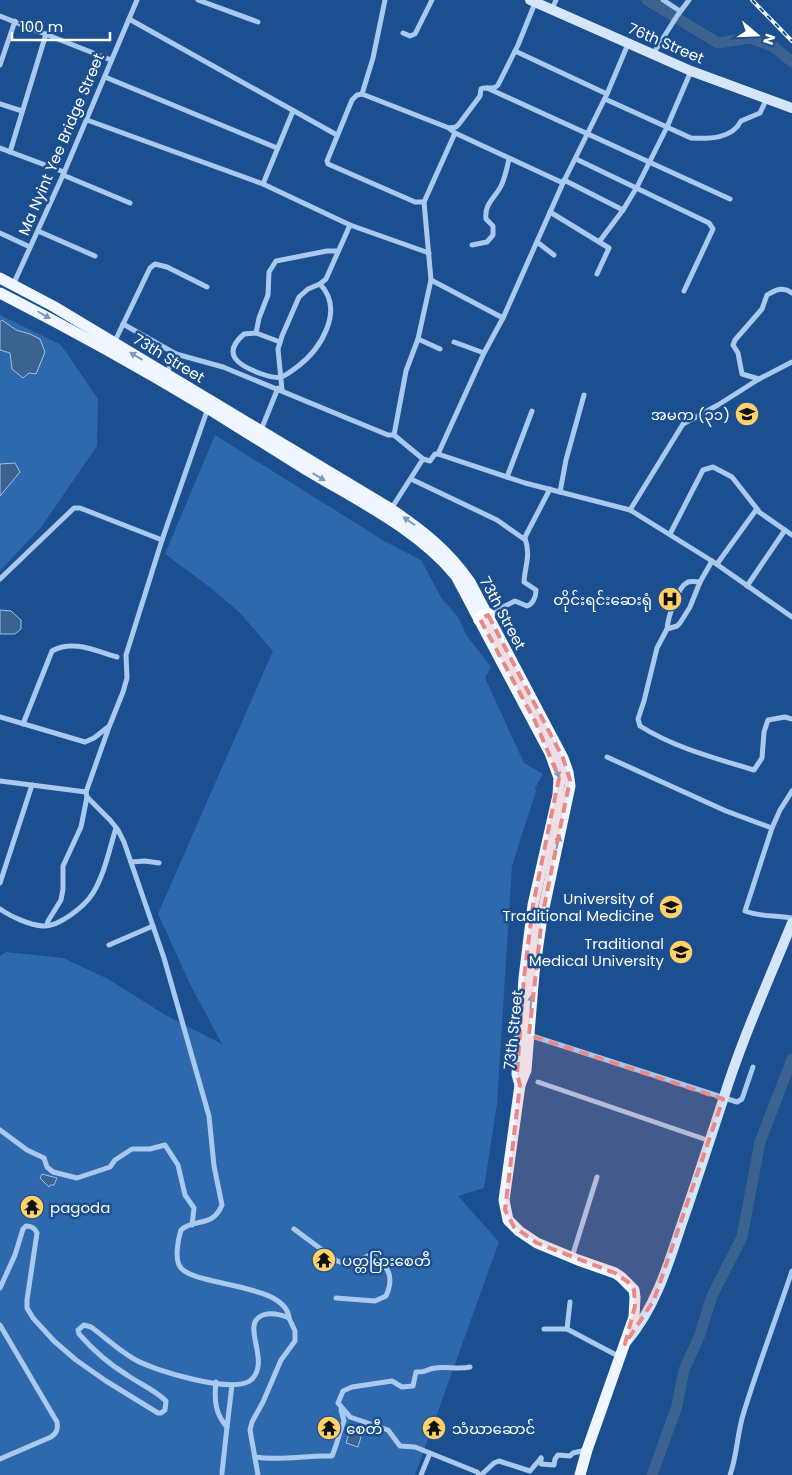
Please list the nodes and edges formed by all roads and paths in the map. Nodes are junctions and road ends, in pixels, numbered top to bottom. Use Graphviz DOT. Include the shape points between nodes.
graph roads {
  1 [pos="137,0"];
  2 [pos="198,0"];
  3 [pos="385,0"];
  4 [pos="432,0"];
  5 [pos="663,0"];
  6 [pos="689,0"];
  7 [pos="532,1"];
  8 [pos="554,4"];
  9 [pos="678,14"];
  10 [pos="0,16"];
  11 [pos="128,19"];
  12 [pos="15,21"];
  13 [pos="258,22"];
  14 [pos="404,32"];
  15 [pos="46,34"];
  16 [pos="628,44"];
  17 [pos="515,51"];
  18 [pos="653,54"];
  19 [pos="111,60"];
  20 [pos="0,65"];
  21 [pos="691,71"];
  22 [pos="105,77"];
  23 [pos="487,88"];
  24 [pos="362,94"];
  25 [pos="606,96"];
  26 [pos="766,100"];
  27 [pos="0,104"];
  28 [pos="792,108"];
  29 [pos="22,111"];
  30 [pos="293,111"];
  31 [pos="87,120"];
  32 [pos="667,127"];
  33 [pos="449,128"];
  34 [pos="454,133"];
  35 [pos="588,134"];
  36 [pos="337,135"];
  37 [pos="0,148"];
  38 [pos="277,148"];
  39 [pos="10,152"];
  40 [pos="510,158"];
  41 [pos="576,158"];
  42 [pos="650,162"];
  43 [pos="64,173"];
  44 [pos="564,181"];
  45 [pos="264,184"];
  46 [pos="637,187"];
  47 [pos="730,199"];
  48 [pos="130,202"];
  49 [pos="424,202"];
  50 [pos="623,210"];
  51 [pos="550,212"];
  52 [pos="350,226"];
  53 [pos="38,231"];
  54 [pos="0,233"];
  55 [pos="537,242"];
  56 [pos="599,242"];
  57 [pos="472,245"];
  58 [pos="30,247"];
  59 [pos="337,251"];
  60 [pos="429,253"];
  61 [pos="554,255"];
  62 [pos="95,256"];
  63 [pos="597,274"];
  64 [pos="0,278"];
  65 [pos="431,280"];
  66 [pos="13,284"];
  67 [pos="320,284"];
  68 [pos="207,287"];
  69 [pos="684,291"];
  70 [pos="792,293"];
  71 [pos="3,294"];
  72 [pos="503,318"];
  73 [pos="122,324"];
  74 [pos="256,332"];
  75 [pos="418,339"];
  76 [pos="280,342"];
  77 [pos="454,342"];
  78 [pos="114,343"];
  79 [pos="440,349"];
  80 [pos="484,353"];
  81 [pos="176,354"];
  82 [pos="792,362"];
  83 [pos="166,374"];
  84 [pos="281,377"];
  85 [pos="759,379"];
  86 [pos="280,389"];
  87 [pos="584,395"];
  88 [pos="210,405"];
  89 [pos="532,411"];
  90 [pos="261,431"];
  91 [pos="394,435"];
  92 [pos="438,454"];
  93 [pos="423,459"];
  94 [pos="507,477"];
  95 [pos="411,479"];
  96 [pos="550,489"];
  97 [pos="560,492"];
  98 [pos="630,510"];
  99 [pos="758,510"];
  100 [pos="389,513"];
  101 [pos="785,530"];
  102 [pos="670,534"];
  103 [pos="792,535"];
  104 [pos="525,538"];
  105 [pos="162,540"];
  106 [pos="714,563"];
  107 [pos="0,579"];
  108 [pos="700,582"];
  109 [pos="748,586"];
  110 [pos="792,616"];
  111 [pos="484,617"];
  112 [pos="667,629"];
  113 [pos="117,657"];
  114 [pos="0,717"];
  115 [pos="792,720"];
  116 [pos="23,724"];
  117 [pos="109,727"];
  118 [pos="607,757"];
  119 [pos="0,781"];
  120 [pos="32,785"];
  121 [pos="792,791"];
  122 [pos="87,795"];
  123 [pos="116,828"];
  124 [pos="772,828"];
  125 [pos="131,862"];
  126 [pos="159,863"];
  127 [pos="0,883"];
  128 [pos="0,909"];
  129 [pos="792,918"];
  130 [pos="792,923"];
  131 [pos="47,925"];
  132 [pos="153,926"];
  133 [pos="109,945"];
  134 [pos="529,1035"];
  135 [pos="753,1067"];
  136 [pos="538,1082"];
  137 [pos="520,1085"];
  138 [pos="723,1099"];
  139 [pos="0,1130"];
  140 [pos="710,1141"];
  141 [pos="597,1177"];
  142 [pos="192,1225"];
  143 [pos="294,1230"];
  144 [pos="572,1257"];
  145 [pos="792,1271"];
  146 [pos="0,1288"];
  147 [pos="336,1298"];
  148 [pos="570,1302"];
  149 [pos="289,1318"];
  150 [pos="0,1325"];
  151 [pos="544,1329"];
  152 [pos="567,1329"];
  153 [pos="625,1344"];
  154 [pos="620,1357"];
  155 [pos="470,1367"];
  156 [pos="216,1382"];
  157 [pos="232,1385"];
  158 [pos="339,1405"];
  159 [pos="227,1427"];
  160 [pos="587,1450"];
  161 [pos="430,1453"];
  162 [pos="255,1457"];
  163 [pos="0,1459"];
  164 [pos="222,1473"];
  165 [pos="258,1475"];
  166 [pos="421,1475"];
  167 [pos="481,1475"];
  168 [pos="580,1475"];
  169 [pos="730,1475"];
  1 -- 11 [label="street, Ma Nyint Yee Bridge Street"];
  2 -- 13 [label="street"];
  3 -- 24 [label="street"];
  4 -- 14 [label="street" via="414,34 410,36"];
  5 -- 9 [label="street"];
  6 -- 9 [label="street"];
  7 -- 8 [label="street, 76th Street"];
  7 -- 17 [label="street"];
  8 -- 16 [label="street, 76th Street"];
  9 -- 18 [label="street"];
  10 -- 12 [label="street"];
  11 -- 19 [label="street, Ma Nyint Yee Bridge Street"];
  11 -- 30 [label="street"];
  12 -- 15 [label="street"];
  12 -- 20 [label="street"];
  15 -- 19 [label="street"];
  15 -- 29 [label="street"];
  16 -- 18 [label="street, 76th Street"];
  16 -- 25 [label="street"];
  17 -- 23 [label="street" via="498,85"];
  17 -- 25 [label="street"];
  18 -- 21 [label="street, 76th Street"];
  19 -- 22 [label="street, Ma Nyint Yee Bridge Street"];
  21 -- 26 [label="street, 76th Street"];
  21 -- 32 [label="street"];
  22 -- 31 [label="street, Ma Nyint Yee Bridge Street"];
  22 -- 38 [label="street"];
  23 -- 33 [label="street" via="481,89 480,96 459,124"];
  23 -- 35 [label="street"];
  24 -- 33 [label="street"];
  24 -- 36 [label="street" via="352,100"];
  25 -- 32 [label="street"];
  25 -- 35 [label="street"];
  26 -- 28 [label="street, 76th Street"];
  26 -- 32 [label="street" via="760,114 740,120 738,126 722,136 691,138"];
  27 -- 29 [label="street"];
  29 -- 39 [label="street"];
  30 -- 36 [label="street"];
  30 -- 38 [label="street"];
  31 -- 43 [label="street, Ma Nyint Yee Bridge Street"];
  31 -- 45 [label="street"];
  32 -- 42 [label="street"];
  33 -- 34 [label="street"];
  34 -- 40 [label="street"];
  34 -- 49 [label="street"];
  35 -- 41 [label="street"];
  35 -- 42 [label="street"];
  36 -- 49 [label="street" via="328,164 415,202"];
  37 -- 39 [label="street"];
  38 -- 45 [label="street"];
  39 -- 43 [label="street"];
  40 -- 44 [label="street"];
  40 -- 57 [label="street" via="502,185 490,200 485,214 493,226 493,235 487,242"];
  41 -- 44 [label="street"];
  41 -- 46 [label="street"];
  42 -- 46 [label="street"];
  42 -- 47 [label="street"];
  43 -- 48 [label="street"];
  43 -- 53 [label="street, Ma Nyint Yee Bridge Street"];
  44 -- 50 [label="street"];
  44 -- 51 [label="street"];
  45 -- 52 [label="street"];
  46 -- 50 [label="street"];
  46 -- 69 [label="street" via="712,226"];
  49 -- 60 [label="street"];
  50 -- 56 [label="street"];
  51 -- 55 [label="street"];
  51 -- 56 [label="street"];
  52 -- 59 [label="street"];
  52 -- 60 [label="street"];
  53 -- 58 [label="street, Ma Nyint Yee Bridge Street"];
  53 -- 62 [label="street"];
  54 -- 58 [label="street"];
  55 -- 61 [label="street"];
  55 -- 72 [label="street"];
  56 -- 63 [label="street" via="609,248"];
  58 -- 66 [label="street, Ma Nyint Yee Bridge Street"];
  59 -- 67 [label="street" via="331,270"];
  59 -- 74 [label="street" via="276,261 269,272 268,295"];
  60 -- 65 [label="street"];
  64 -- 66 [label="main road, 73th Street"];
  65 -- 72 [label="street"];
  65 -- 75 [label="street"];
  66 -- 71 [label="street, Ma Nyint Yee Bridge Street"];
  66 -- 78 [label="main road, 73th Street"];
  67 -- 76 [label="street" via="299,297"];
  67 -- 84 [label="street" via="326,290 331,315 324,337 313,353"];
  68 -- 73 [label="street" via="155,264"];
  70 -- 85 [label="street" via="779,289 767,295 762,309 733,345 742,374"];
  71 -- 88 [label="main road, 73th Street, one-way"];
  72 -- 80 [label="street"];
  73 -- 78 [label="street"];
  73 -- 81 [label="street"];
  74 -- 76 [label="street"];
  74 -- 84 [label="street" via="240,337 233,349 234,358 248,369"];
  75 -- 79 [label="street"];
  75 -- 91 [label="street" via="406,371"];
  76 -- 84 [label="street"];
  77 -- 80 [label="street"];
  83 -- 78 [label="main road, 73th Street, one-way"];
  80 -- 92 [label="street"];
  81 -- 83 [label="street"];
  81 -- 86 [label="street" via="223,367"];
  82 -- 85 [label="street"];
  83 -- 88 [label="main road, 73th Street"];
  84 -- 86 [label="street"];
  85 -- 98 [label="street" via="680,427"];
  86 -- 90 [label="street"];
  86 -- 91 [label="street"];
  87 -- 97 [label="street"];
  88 -- 90 [label="main road, 73th Street"];
  88 -- 100 [label="main road, 73th Street, one-way"];
  88 -- 105 [label="street"];
  89 -- 94 [label="street"];
  90 -- 100 [label="main road, 73th Street"];
  91 -- 93 [label="street"];
  92 -- 93 [label="street" via="430,461"];
  92 -- 94 [label="street"];
  93 -- 95 [label="street"];
  94 -- 96 [label="street"];
  95 -- 100 [label="street"];
  95 -- 104 [label="street" via="497,520 521,539"];
  96 -- 97 [label="street"];
  96 -- 104 [label="street"];
  97 -- 98 [label="street"];
  98 -- 102 [label="street"];
  99 -- 101 [label="street"];
  99 -- 102 [label="street" via="732,477 713,467 703,470"];
  99 -- 106 [label="street"];
  100 -- 111 [label="main road, 73th Street" via="434,540 452,558 470,582"];
  101 -- 103 [label="street"];
  101 -- 109 [label="street"];
  102 -- 106 [label="street"];
  104 -- 111 [label="street" via="529,559 524,582 536,590 535,598 530,605 516,601"];
  105 -- 107 [label="street" via="74,508"];
  105 -- 117 [label="street" via="126,655 127,678"];
  106 -- 108 [label="street"];
  106 -- 109 [label="street"];
  108 -- 112 [label="street" via="680,623"];
  108 -- 112 [label="street" via="683,586 671,611"];
  109 -- 110 [label="street"];
  134 -- 111 [label="main road, 73th Street, one-way" via="542,917 570,780 563,758"];
  111 -- 137 [label="main road, 73th Street, one-way" via="559,778 533,905 516,1074"];
  112 -- 115 [label="street" via="657,648 638,719 640,726 704,756 754,770 762,758 768,720 785,717"];
  113 -- 116 [label="street" via="75,645 61,646 52,651"];
  114 -- 116 [label="street"];
  116 -- 117 [label="street" via="85,742"];
  117 -- 122 [label="street"];
  118 -- 124 [label="street" via="726,811"];
  119 -- 120 [label="street"];
  120 -- 122 [label="street"];
  120 -- 127 [label="street"];
  121 -- 124 [label="street"];
  122 -- 123 [label="street"];
  122 -- 131 [label="street" via="81,826 62,866 61,900"];
  123 -- 125 [label="street"];
  123 -- 131 [label="street" via="100,878 89,899 78,910"];
  124 -- 129 [label="street" via="745,911"];
  125 -- 126 [label="street"];
  125 -- 132 [label="street"];
  128 -- 131 [label="street" via="35,924"];
  130 -- 138 [label="street"];
  132 -- 133 [label="street"];
  132 -- 142 [label="street" via="206,1102 212,1129 214,1166 222,1197 221,1208 213,1218"];
  134 -- 137 [label="main road, 73th Street" via="526,1070"];
  134 -- 138 [label="street"];
  135 -- 138 [label="street" via="741,1101"];
  136 -- 140 [label="street"];
  137 -- 144 [label="main road" via="504,1200 508,1220 537,1242"];
  138 -- 140 [label="street"];
  139 -- 142 [label="street" via="44,1158 53,1172 77,1178 110,1167 132,1148 165,1145 178,1166 185,1195 194,1208"];
  140 -- 153 [label="street" via="654,1300"];
  141 -- 144 [label="street"];
  142 -- 149 [label="street" via="180,1232 180,1267 193,1274 267,1296 283,1306"];
  143 -- 147 [label="street" via="337,1261 349,1265 372,1254 388,1271 390,1288 386,1296 375,1301"];
  144 -- 153 [label="main road" via="615,1273 634,1290 634,1317"];
  145 -- 169 [label="street" via="746,1404"];
  146 -- 156 [label="street" via="23,1230 31,1226 36,1233 27,1308 36,1323 76,1360 158,1413 165,1410 166,1402 158,1393 105,1359 79,1334 81,1326 91,1327 142,1363 180,1376"];
  148 -- 152 [label="street"];
  149 -- 157 [label="street" via="271,1313 255,1320 257,1370 246,1383"];
  149 -- 162 [label="street" via="295,1340 281,1360 250,1430"];
  150 -- 163 [label="street" via="57,1422 58,1429 51,1437"];
  151 -- 152 [label="street"];
  152 -- 154 [label="street"];
  153 -- 154 [label="main road"];
  154 -- 160 [label="main road"];
  155 -- 158 [label="street" via="448,1366 416,1372 413,1386 402,1387 392,1381 352,1387 340,1394"];
  156 -- 157 [label="street"];
  156 -- 159 [label="street" via="214,1396 218,1414"];
  157 -- 159 [label="street"];
  158 -- 161 [label="street" via="350,1417 388,1430 400,1446"];
  158 -- 162 [label="street" via="344,1421 332,1456"];
  159 -- 164 [label="street"];
  160 -- 167 [label="street" via="570,1456 558,1455 554,1464 541,1464 541,1458 530,1471 500,1461"];
  160 -- 168 [label="main road"];
  161 -- 166 [label="street"];
  161 -- 167 [label="street"];
  162 -- 165 [label="street"];
}
